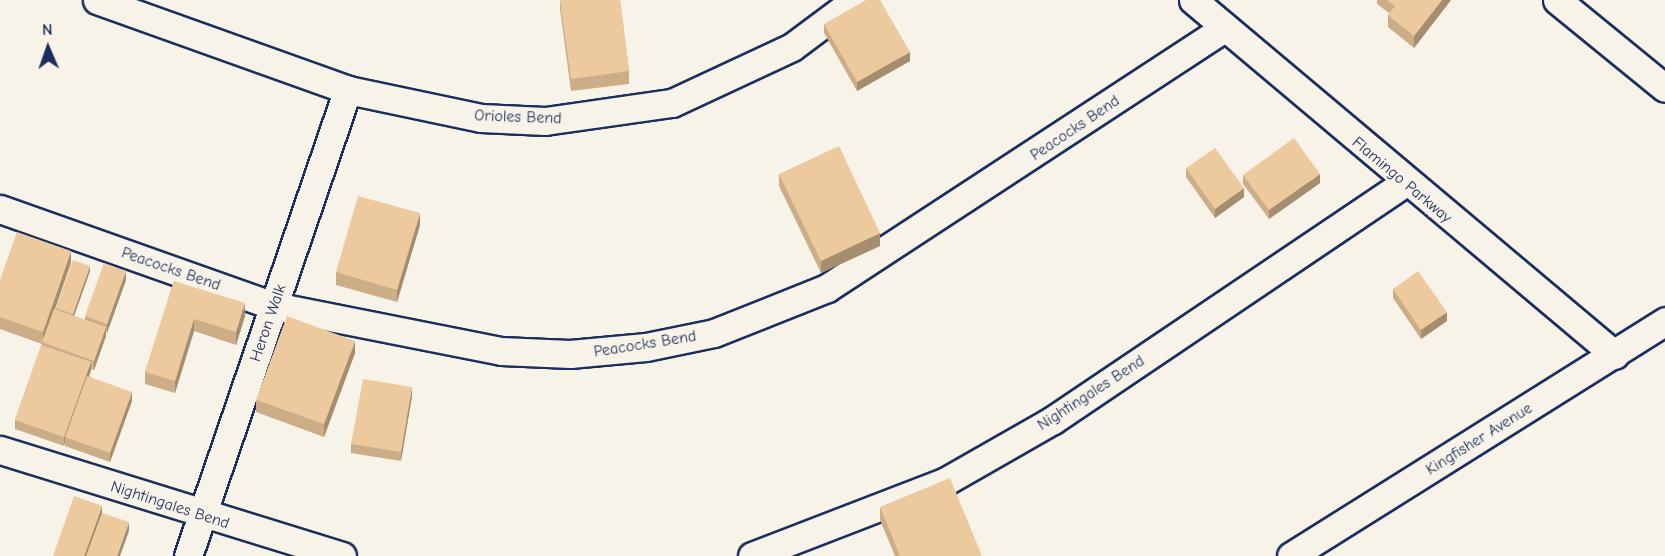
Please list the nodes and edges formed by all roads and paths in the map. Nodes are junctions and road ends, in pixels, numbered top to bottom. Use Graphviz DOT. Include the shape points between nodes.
graph roads {
  1 [pos="97,0"];
  2 [pos="855,0"];
  3 [pos="1193,0"];
  4 [pos="1557,0"];
  5 [pos="1226,28"];
  6 [pos="1665,88"];
  7 [pos="348,90"];
  8 [pos="1405,183"];
  9 [pos="0,209"];
  10 [pos="274,306"];
  11 [pos="1665,321"];
  12 [pos="1615,355"];
  13 [pos="0,450"];
  14 [pos="202,516"];
  15 [pos="188,556"];
  16 [pos="342,556"];
  17 [pos="752,556"];
  18 [pos="1291,556"];
  1 -- 7 [label="street, Orioles Bend"];
  2 -- 7 [label="street, Orioles Bend" via="792,47 732,80 672,103 608,115 481,118"];
  3 -- 5 [label="street, Flamingo Parkway"];
  4 -- 6 [label="street"];
  5 -- 8 [label="street, Flamingo Parkway"];
  5 -- 10 [label="street, Peacocks Bend" via="873,263 827,288 714,333 570,354 501,351"];
  7 -- 10 [label="street, Heron Walk"];
  8 -- 12 [label="street, Flamingo Parkway"];
  8 -- 17 [label="street, Nightingales Bend" via="1014,442 946,481"];
  9 -- 10 [label="street, Peacocks Bend"];
  10 -- 14 [label="street, Heron Walk"];
  11 -- 12 [label="street, Kingfisher Avenue"];
  12 -- 18 [label="street, Kingfisher Avenue"];
  13 -- 14 [label="street, Nightingales Bend"];
  14 -- 15 [label="street, Heron Walk"];
  14 -- 16 [label="street, Nightingales Bend"];
}
